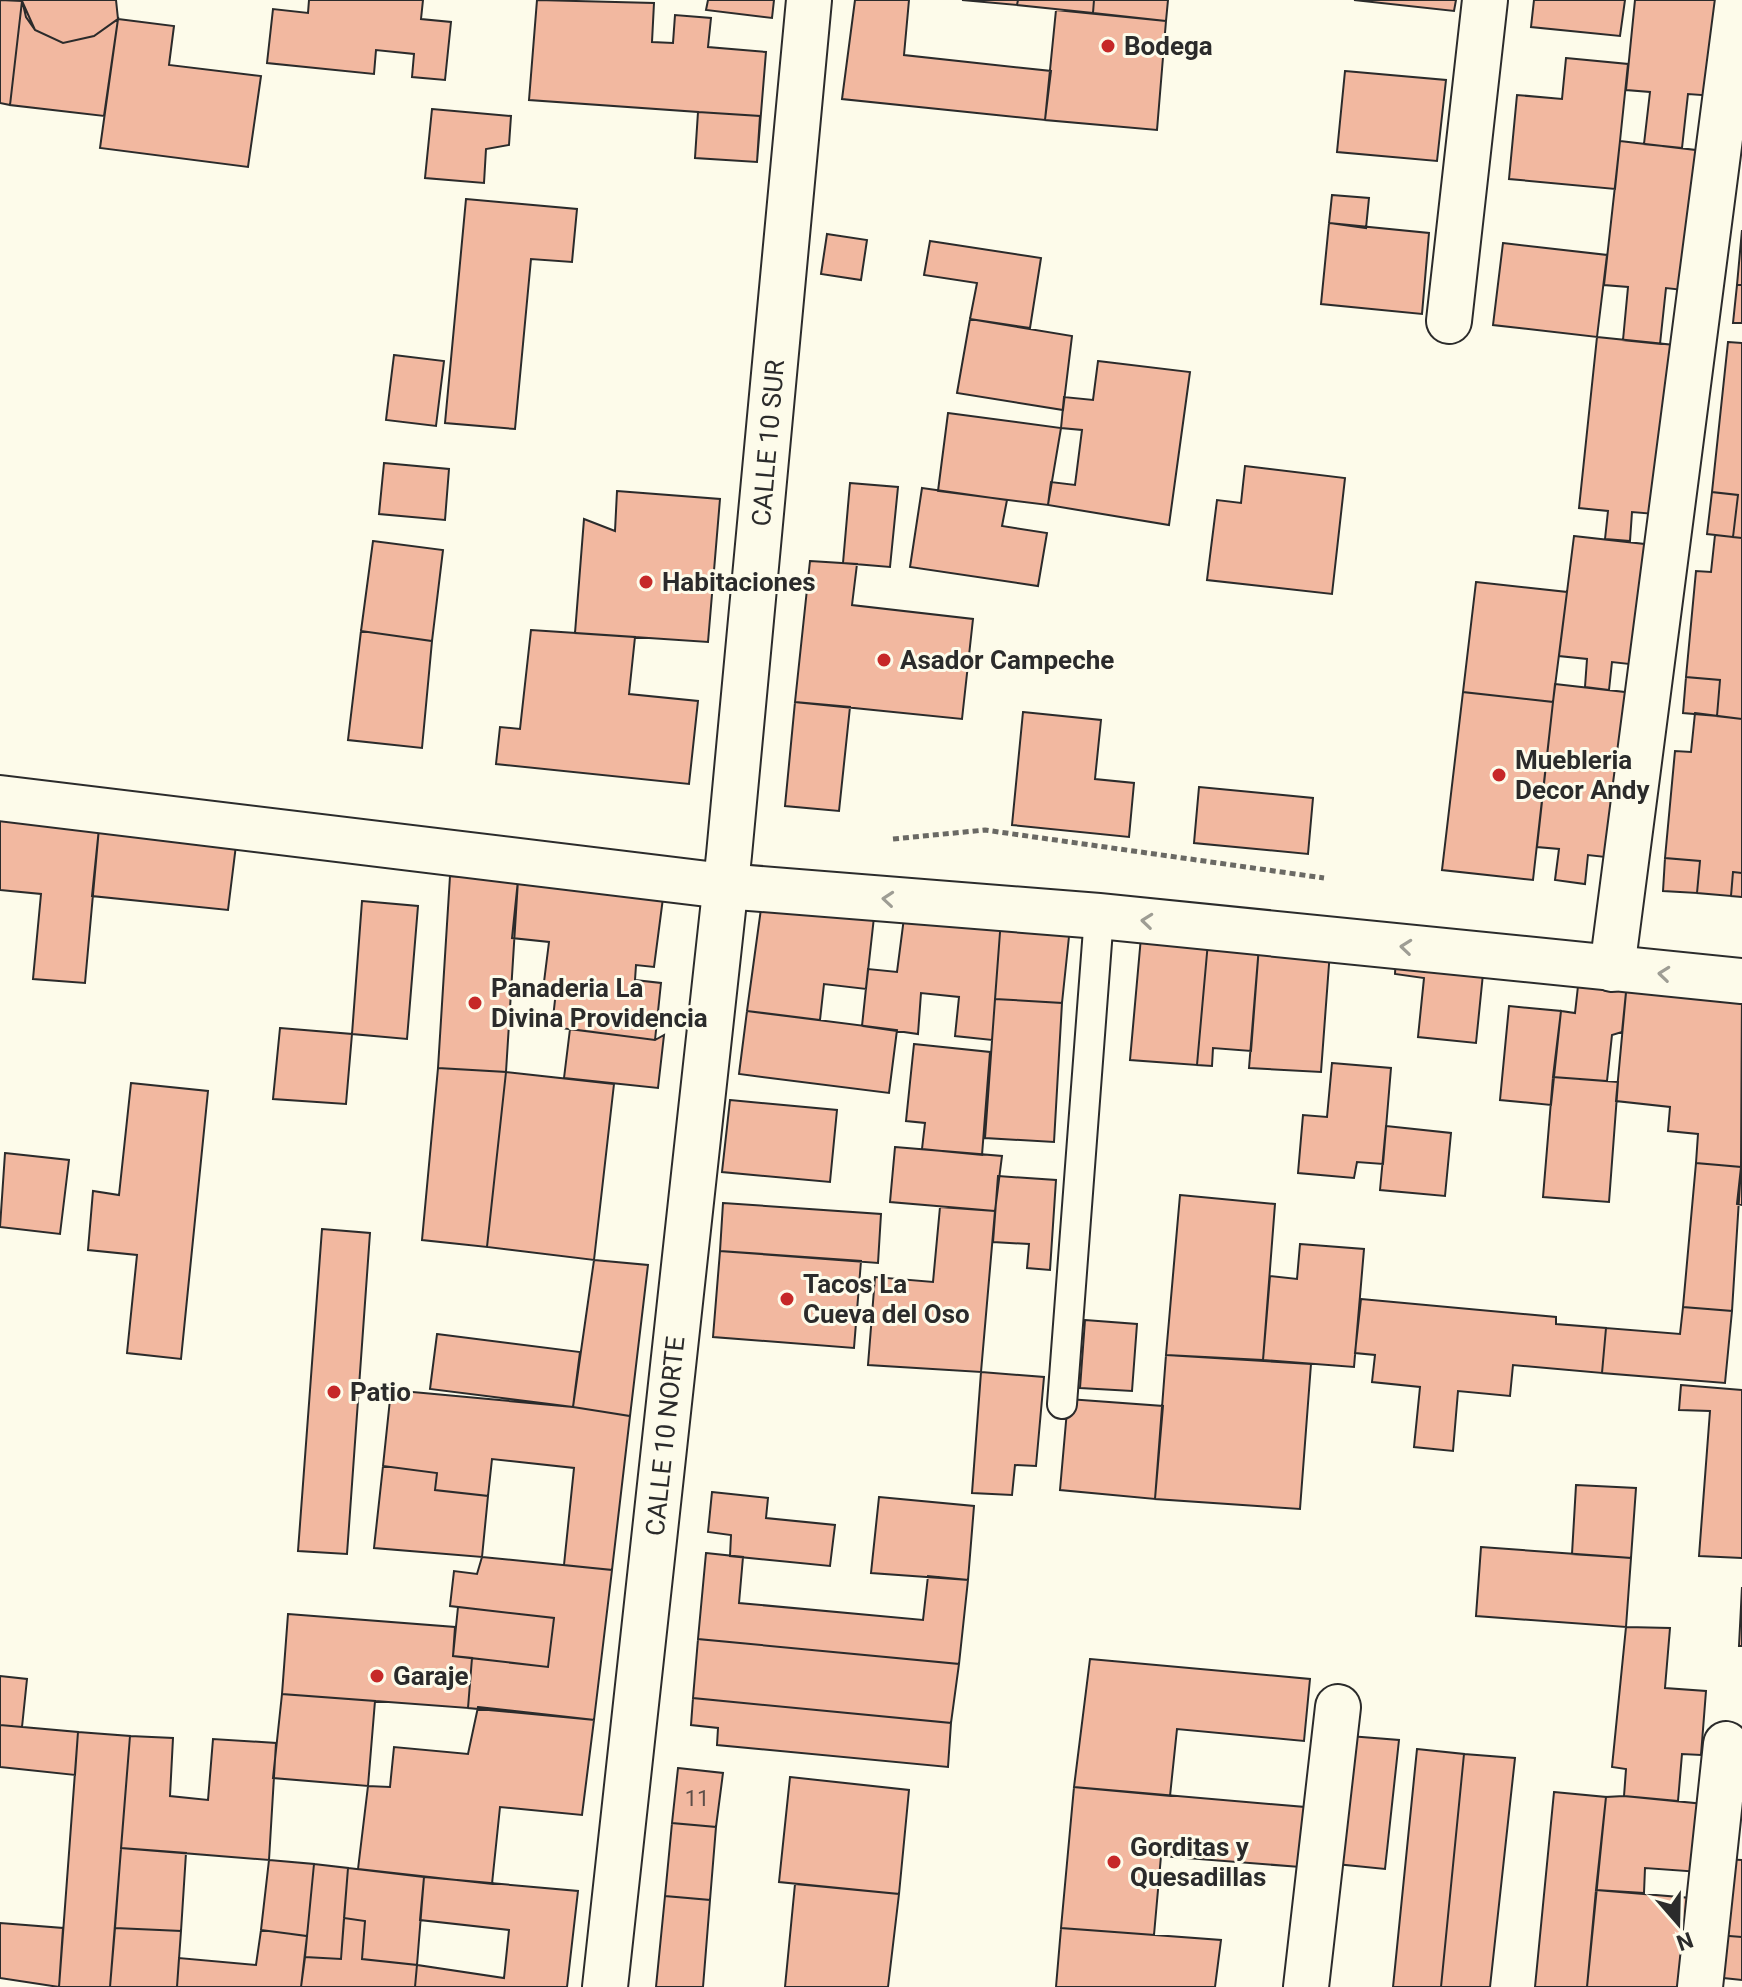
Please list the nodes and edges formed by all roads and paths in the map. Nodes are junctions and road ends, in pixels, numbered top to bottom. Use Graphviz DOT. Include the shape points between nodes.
graph roads {
  1 [pos="809,0"];
  2 [pos="1485,0"];
  3 [pos="1738,0"];
  4 [pos="1731,134"];
  5 [pos="1449,321"];
  6 [pos="0,798"];
  7 [pos="724,886"];
  8 [pos="1099,916"];
  9 [pos="1612,969"];
  10 [pos="1742,981"];
  11 [pos="1062,1404"];
  12 [pos="1338,1707"];
  13 [pos="1726,1744"];
  14 [pos="605,1987"];
  15 [pos="1306,1987"];
  16 [pos="1700,1987"];
  1 -- 7 [label="street, CALLE 10 SUR"];
  2 -- 5 [label="street"];
  3 -- 4 [label="street"];
  4 -- 9 [label="street"];
  6 -- 7 [label="street"];
  8 -- 7 [label="street, one-way"];
  7 -- 14 [label="street, CALLE 10 NORTE"];
  9 -- 8 [label="street, one-way"];
  8 -- 11 [label="lane"];
  10 -- 9 [label="street, one-way"];
  12 -- 15 [label="street"];
  13 -- 16 [label="street"];
}
